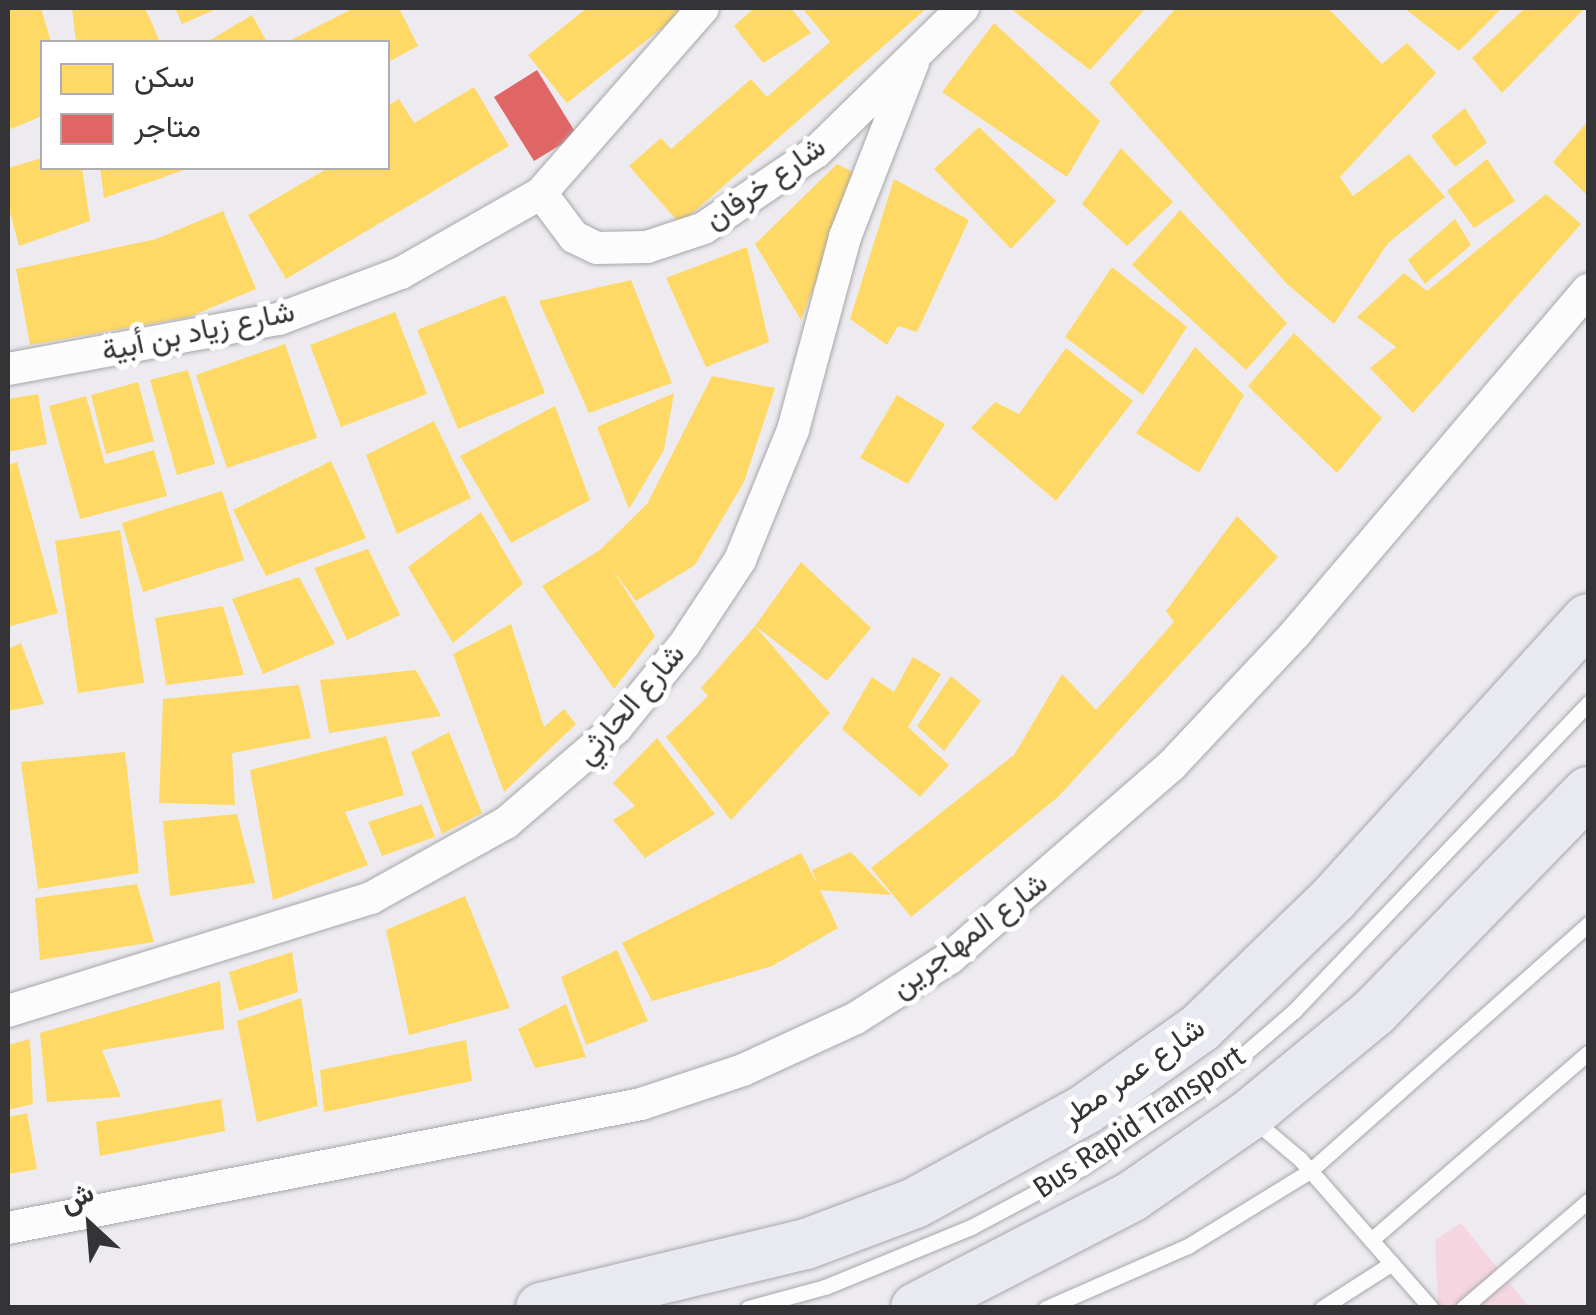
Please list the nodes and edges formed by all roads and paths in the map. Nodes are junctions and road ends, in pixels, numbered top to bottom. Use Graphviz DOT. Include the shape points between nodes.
graph roads {
  1 [pos="703,8"];
  2 [pos="963,8"];
  3 [pos="913,63"];
  4 [pos="541,193"];
  5 [pos="1588,290"];
  6 [pos="8,368"];
  7 [pos="1588,618"];
  8 [pos="1588,703"];
  9 [pos="1588,792"];
  10 [pos="1588,924"];
  11 [pos="8,1011"];
  12 [pos="1588,1053"];
  13 [pos="1248,1116"];
  14 [pos="1310,1171"];
  15 [pos="1588,1201"];
  16 [pos="8,1228"];
  17 [pos="1371,1240"];
  18 [pos="1392,1264"];
  19 [pos="541,1308"];
  20 [pos="748,1308"];
  21 [pos="916,1308"];
  22 [pos="1046,1308"];
  23 [pos="1322,1308"];
  24 [pos="1431,1308"];
  25 [pos="1464,1308"];
  1 -- 4 [label="street, شارع زياد بن أبية"];
  2 -- 3 [label="street, شارع خرفان"];
  3 -- 4 [label="street, شارع خرفان" via="766,190 704,228 667,241 597,248 574,237"];
  3 -- 11 [label="street, شارع الحارثي" via="845,237 793,430 740,560 684,645 616,728 506,823 371,898"];
  4 -- 6 [label="street, شارع زياد بن أبية" via="401,273 280,319"];
  5 -- 16 [label="street, شارع المهاجرين" via="1294,634 1172,764 950,958 856,1018 743,1070 640,1104"];
  7 -- 19 [label="main road, شارع عمر مطر" via="1334,898 1214,1015 1086,1109 914,1203 806,1244"];
  8 -- 20 [label="lane, Bus Rapid Transport" via="1294,1011 1214,1080 1080,1169 971,1227 824,1287"];
  9 -- 13 [label="main road" via="1374,1012"];
  10 -- 14 [label="lane"];
  12 -- 17 [label="lane"];
  13 -- 14 [label="lane"];
  13 -- 21 [label="main road" via="1131,1197"];
  14 -- 17 [label="lane"];
  14 -- 22 [label="lane" via="1188,1246"];
  15 -- 25 [label="lane"];
  17 -- 18 [label="lane"];
  18 -- 23 [label="lane"];
  18 -- 24 [label="lane"];
}
